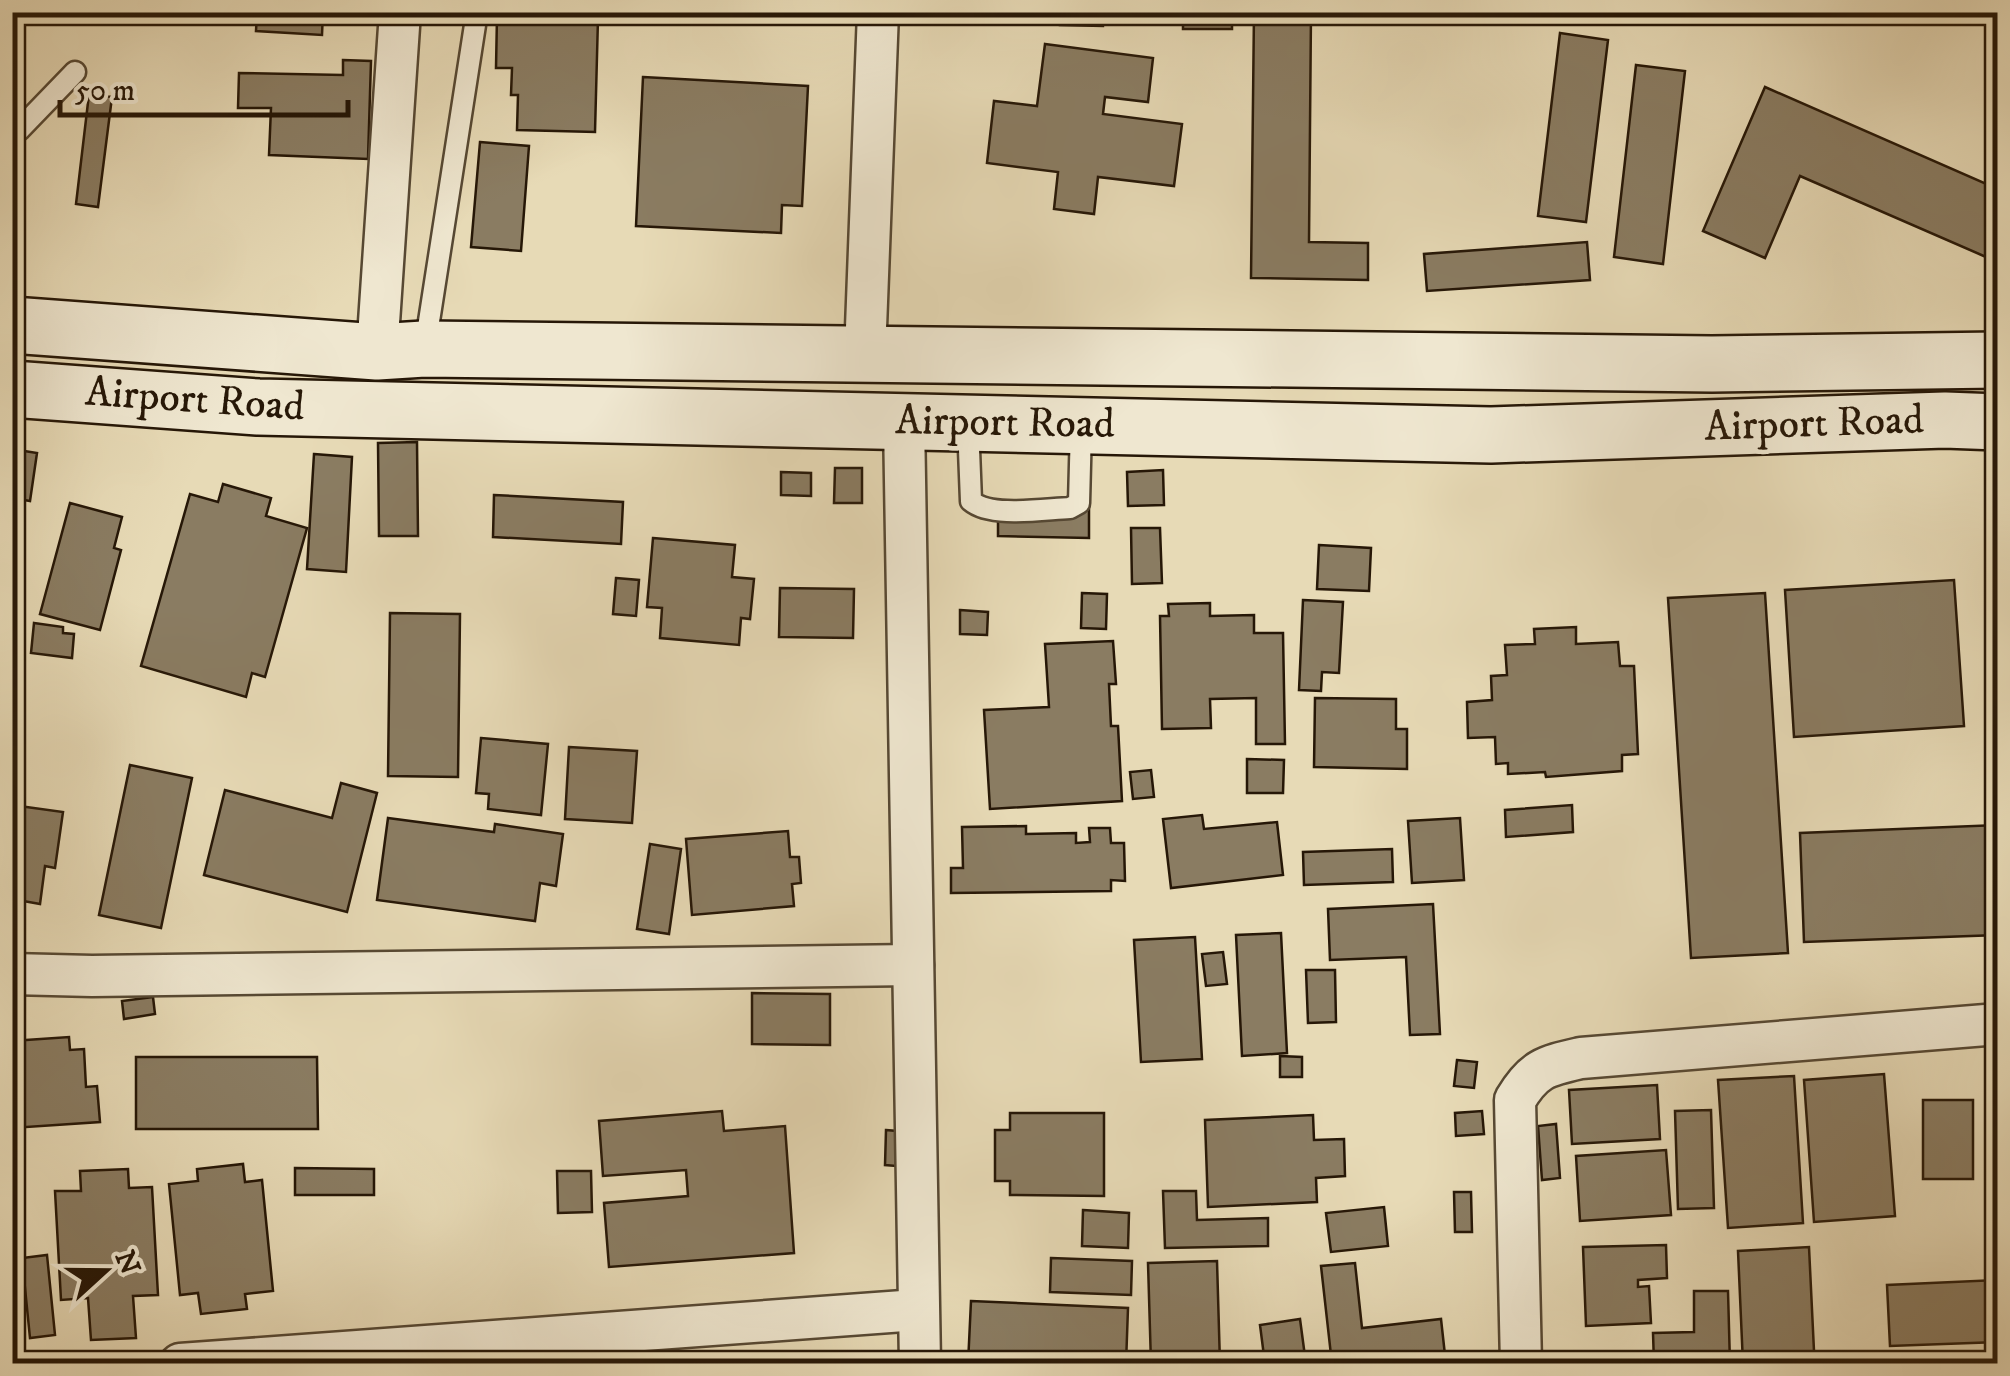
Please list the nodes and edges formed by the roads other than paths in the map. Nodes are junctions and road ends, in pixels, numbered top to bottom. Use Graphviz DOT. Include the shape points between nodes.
graph roads {
  1 [pos="400,12"];
  2 [pos="878,12"];
  3 [pos="475,24"];
  4 [pos="75,72"];
  5 [pos="12,132"];
  6 [pos="12,325"];
  7 [pos="401,351"];
  8 [pos="864,354"];
  9 [pos="1998,360"];
  10 [pos="12,388"];
  11 [pos="904,421"];
  12 [pos="968,422"];
  13 [pos="1998,422"];
  14 [pos="1082,425"];
  15 [pos="913,964"];
  16 [pos="12,974"];
  17 [pos="1998,1024"];
  18 [pos="917,1310"];
  19 [pos="180,1364"];
  20 [pos="920,1364"];
  21 [pos="1521,1364"];
  1 -- 7 [label="street"];
  2 -- 8 [label="street"];
  3 -- 7 [label="lane"];
  4 -- 5 [label="lane"];
  6 -- 7 [label="main road, Airport Road"];
  7 -- 8 [label="main road, Airport Road"];
  8 -- 9 [label="main road, Airport Road" via="1712,364"];
  10 -- 11 [label="main road, Airport Road" via="258,407"];
  11 -- 12 [label="main road, Airport Road"];
  11 -- 15 [label="street"];
  12 -- 14 [label="main road, Airport Road"];
  12 -- 14 [label="lane" via="971,500 994,510 1079,503"];
  13 -- 14 [label="main road, Airport Road" via="1491,435"];
  15 -- 16 [label="street"];
  15 -- 18 [label="street"];
  17 -- 21 [label="street" via="1581,1058 1544,1067 1515,1100"];
  18 -- 19 [label="street"];
  18 -- 20 [label="street"];
}
